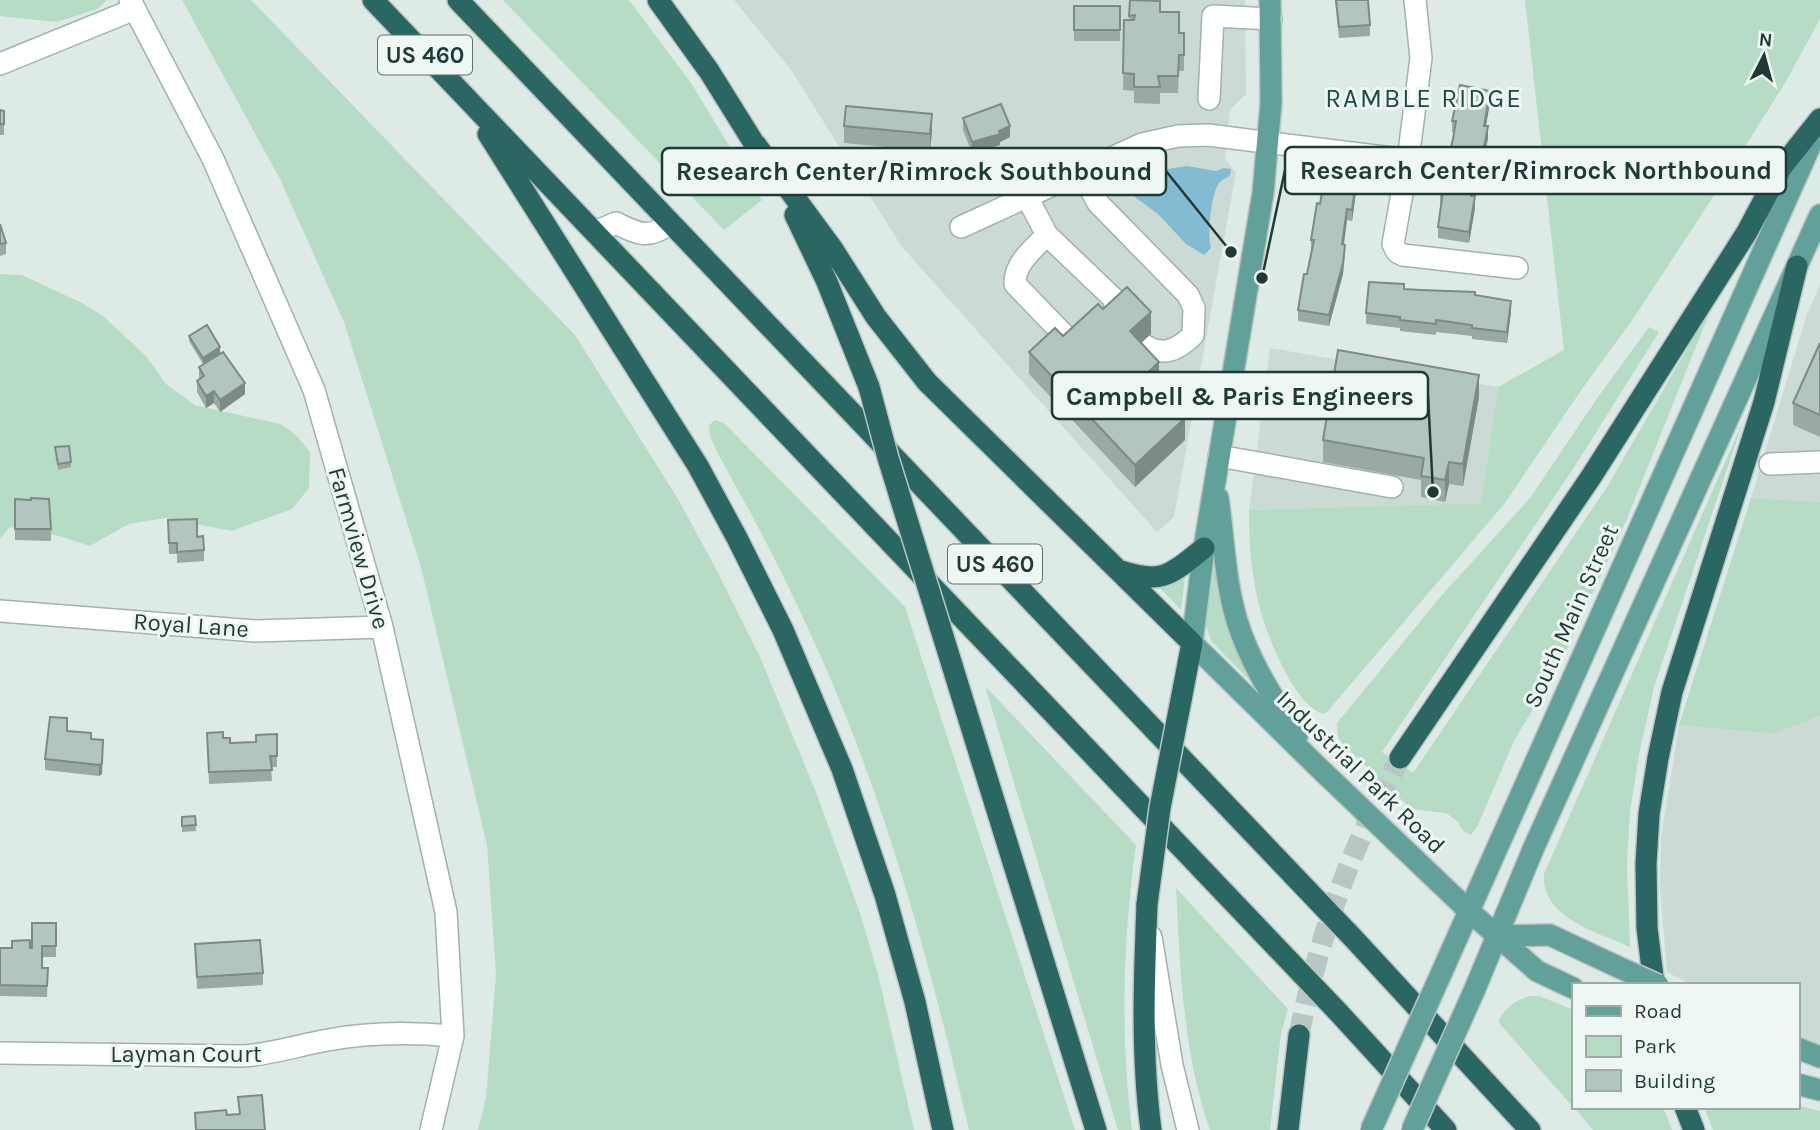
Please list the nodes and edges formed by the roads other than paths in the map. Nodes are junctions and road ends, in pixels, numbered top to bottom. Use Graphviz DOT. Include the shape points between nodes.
graph roads {
  1 [pos="373,0"];
  2 [pos="458,0"];
  3 [pos="658,0"];
  4 [pos="1415,0"];
  5 [pos="133,4"];
  6 [pos="1271,9"];
  7 [pos="0,64"];
  8 [pos="1209,99"];
  9 [pos="478,109"];
  10 [pos="1820,119"];
  11 [pos="1820,124"];
  12 [pos="1269,142"];
  13 [pos="756,145"];
  14 [pos="1408,160"];
  15 [pos="1082,173"];
  16 [pos="1027,197"];
  17 [pos="1820,215"];
  18 [pos="670,223"];
  19 [pos="961,227"];
  20 [pos="595,232"];
  21 [pos="1047,235"];
  22 [pos="1797,265"];
  23 [pos="1517,268"];
  24 [pos="1117,318"];
  25 [pos="1068,339"];
  26 [pos="1141,343"];
  27 [pos="1219,456"];
  28 [pos="1820,463"];
  29 [pos="1770,464"];
  30 [pos="1215,479"];
  31 [pos="1392,487"];
  32 [pos="1203,548"];
  33 [pos="1115,569"];
  34 [pos="0,611"];
  35 [pos="382,627"];
  36 [pos="1192,643"];
  37 [pos="1401,758"];
  38 [pos="1318,767"];
  39 [pos="1147,904"];
  40 [pos="1469,911"];
  41 [pos="1497,936"];
  42 [pos="1652,983"];
  43 [pos="1656,983"];
  44 [pos="1572,988"];
  45 [pos="1298,1035"];
  46 [pos="453,1036"];
  47 [pos="1799,1049"];
  48 [pos="0,1052"];
  49 [pos="1820,1058"];
  50 [pos="1799,1085"];
  51 [pos="1820,1090"];
  52 [pos="1686,1109"];
  53 [pos="431,1130"];
  54 [pos="943,1130"];
  55 [pos="1097,1130"];
  56 [pos="1151,1130"];
  57 [pos="1188,1130"];
  58 [pos="1288,1130"];
  59 [pos="1371,1130"];
  60 [pos="1412,1130"];
  61 [pos="1446,1130"];
  62 [pos="1530,1130"];
  63 [pos="1694,1130"];
  1 -- 9 [label="highway, US 460"];
  2 -- 18 [label="highway, US 460"];
  3 -- 13 [label="highway"];
  4 -- 14 [label="street" via="1420,58"];
  5 -- 7 [label="street"];
  5 -- 35 [label="street, Farmview Drive" via="213,159 314,390"];
  6 -- 8 [label="street" via="1213,16"];
  6 -- 12 [label="main road"];
  9 -- 20 [label="highway, US 460"];
  9 -- 54 [label="highway" via="491,140 698,466 783,630 842,769 885,895"];
  10 -- 37 [label="highway" via="1781,168 1746,232 1591,477"];
  11 -- 40 [label="main road, South Main Street"];
  12 -- 14 [label="street"];
  12 -- 15 [label="street" via="1178,136 1142,144"];
  12 -- 27 [label="main road"];
  13 -- 33 [label="highway" via="909,361"];
  13 -- 55 [label="highway, bridge" via="808,240 869,387"];
  14 -- 23 [label="street" via="1393,239 1397,251"];
  15 -- 16 [label="street"];
  15 -- 26 [label="street" via="1098,203 1188,295 1194,307 1193,335 1183,345 1165,352"];
  16 -- 19 [label="street"];
  16 -- 21 [label="street"];
  17 -- 22 [label="main road"];
  18 -- 20 [label="street" via="654,234 634,232 616,223"];
  18 -- 62 [label="highway, US 460" via="1354,939"];
  20 -- 61 [label="highway, US 460"];
  21 -- 24 [label="street" via="1114,299"];
  21 -- 25 [label="street" via="1014,273 1015,284"];
  22 -- 41 [label="main road"];
  22 -- 43 [label="highway" via="1764,402 1672,692 1658,758 1646,864 1647,928"];
  27 -- 30 [label="main road"];
  27 -- 31 [label="street"];
  28 -- 29 [label="street"];
  30 -- 32 [label="main road"];
  30 -- 38 [label="main road" via="1231,595 1244,640 1264,683"];
  32 -- 33 [label="highway" via="1170,574 1154,578"];
  32 -- 36 [label="main road"];
  33 -- 36 [label="highway"];
  34 -- 35 [label="street, Royal Lane" via="256,631"];
  35 -- 46 [label="street, Farmview Drive" via="446,912"];
  36 -- 38 [label="main road, Industrial Park Road"];
  36 -- 39 [label="highway, bridge" via="1162,796"];
  38 -- 40 [label="main road, Industrial Park Road"];
  39 -- 56 [label="highway" via="1144,1008"];
  39 -- 57 [label="street" via="1172,1065"];
  40 -- 41 [label="main road, Industrial Park Road"];
  40 -- 59 [label="main road, South Main Street, bridge"];
  41 -- 42 [label="main road, bridge" via="1550,935"];
  41 -- 44 [label="main road, Industrial Park Road" via="1537,971"];
  41 -- 60 [label="main road, bridge"];
  45 -- 58 [label="highway"];
  46 -- 48 [label="street, Layman Court" via="373,1034 243,1056"];
  46 -- 53 [label="street, Farmview Drive"];
  47 -- 49 [label="main road"];
  50 -- 51 [label="main road"];
  52 -- 63 [label="highway"];
}
